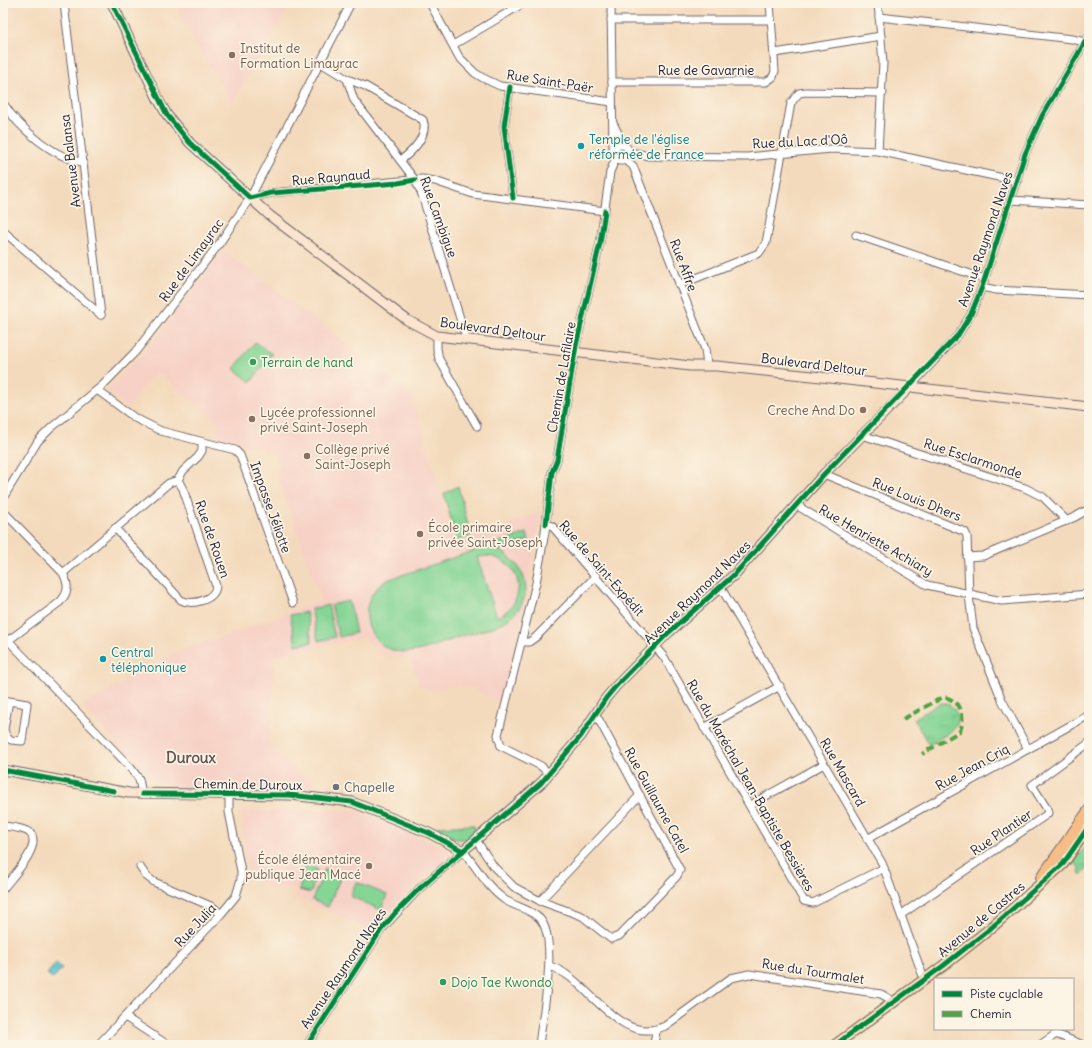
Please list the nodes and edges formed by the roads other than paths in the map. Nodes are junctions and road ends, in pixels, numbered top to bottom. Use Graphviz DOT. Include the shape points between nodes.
graph roads {
  1 [pos="64,3"];
  2 [pos="112,3"];
  3 [pos="351,3"];
  4 [pos="430,3"];
  5 [pos="524,3"];
  6 [pos="611,3"];
  7 [pos="770,3"];
  8 [pos="878,3"];
  9 [pos="879,17"];
  10 [pos="611,20"];
  11 [pos="771,20"];
  12 [pos="881,36"];
  13 [pos="1088,37"];
  14 [pos="453,45"];
  15 [pos="775,53"];
  16 [pos="319,62"];
  17 [pos="347,79"];
  18 [pos="612,82"];
  19 [pos="510,87"];
  20 [pos="883,93"];
  21 [pos="612,102"];
  22 [pos="3,103"];
  23 [pos="612,121"];
  24 [pos="624,145"];
  25 [pos="878,151"];
  26 [pos="613,152"];
  27 [pos="630,152"];
  28 [pos="782,152"];
  29 [pos="644,156"];
  30 [pos="401,160"];
  31 [pos="615,160"];
  32 [pos="626,160"];
  33 [pos="82,162"];
  34 [pos="636,173"];
  35 [pos="415,180"];
  36 [pos="1017,181"];
  37 [pos="250,198"];
  38 [pos="513,198"];
  39 [pos="1010,200"];
  40 [pos="1089,205"];
  41 [pos="605,211"];
  42 [pos="3,231"];
  43 [pos="856,235"];
  44 [pos="985,279"];
  45 [pos="678,285"];
  46 [pos="982,287"];
  47 [pos="1089,295"];
  48 [pos="437,336"];
  49 [pos="467,341"];
  50 [pos="575,353"];
  51 [pos="707,366"];
  52 [pos="909,388"];
  53 [pos="98,390"];
  54 [pos="1089,407"];
  55 [pos="477,426"];
  56 [pos="862,435"];
  57 [pos="202,443"];
  58 [pos="824,474"];
  59 [pos="178,480"];
  60 [pos="3,498"];
  61 [pos="796,505"];
  62 [pos="1089,508"];
  63 [pos="3,511"];
  64 [pos="1067,520"];
  65 [pos="546,524"];
  66 [pos="115,528"];
  67 [pos="967,557"];
  68 [pos="63,573"];
  69 [pos="596,576"];
  70 [pos="720,586"];
  71 [pos="1089,594"];
  72 [pos="969,595"];
  73 [pos="293,603"];
  74 [pos="3,634"];
  75 [pos="9,640"];
  76 [pos="522,642"];
  77 [pos="655,646"];
  78 [pos="780,686"];
  79 [pos="6,700"];
  80 [pos="1089,715"];
  81 [pos="594,716"];
  82 [pos="704,728"];
  83 [pos="1089,743"];
  84 [pos="1028,749"];
  85 [pos="824,764"];
  86 [pos="3,770"];
  87 [pos="549,774"];
  88 [pos="142,794"];
  89 [pos="229,794"];
  90 [pos="640,795"];
  91 [pos="750,805"];
  92 [pos="1089,810"];
  93 [pos="3,826"];
  94 [pos="1089,826"];
  95 [pos="867,839"];
  96 [pos="476,840"];
  97 [pos="463,851"];
  98 [pos="140,867"];
  99 [pos="884,868"];
  100 [pos="3,889"];
  101 [pos="1033,889"];
  102 [pos="540,900"];
  103 [pos="221,914"];
  104 [pos="902,914"];
  105 [pos="549,966"];
  106 [pos="924,979"];
  107 [pos="892,1004"];
  108 [pos="124,1017"];
  109 [pos="656,1030"];
  110 [pos="98,1045"];
  111 [pos="168,1045"];
  112 [pos="307,1045"];
  113 [pos="539,1045"];
  114 [pos="654,1045"];
  115 [pos="835,1045"];
  116 [pos="1040,1045"];
  117 [pos="1083,1045"];
  1 -- 33 [label="street, Avenue Balansa"];
  2 -- 37 [label="street, Boulevard Deltour" via="167,115 190,143"];
  3 -- 16 [label="street, Rue de Limayrac"];
  4 -- 14 [label="street, Rue Saint-Paër"];
  5 -- 14 [label="street"];
  6 -- 10 [label="street"];
  7 -- 11 [label="street, Rue de Gavarnie"];
  8 -- 9 [label="street"];
  9 -- 12 [label="street"];
  9 -- 13 [label="street" via="1072,39"];
  10 -- 11 [label="street"];
  10 -- 18 [label="street"];
  11 -- 15 [label="street, Rue de Gavarnie"];
  12 -- 15 [label="street"];
  12 -- 20 [label="street"];
  13 -- 36 [label="street, Avenue Raymond Naves" via="1033,133"];
  14 -- 19 [label="street, Rue Saint-Paër" via="459,57 475,73 491,82"];
  15 -- 18 [label="street, Rue de Gavarnie" via="775,71 773,77 766,82"];
  16 -- 17 [label="street"];
  16 -- 37 [label="street, Rue de Limayrac"];
  17 -- 30 [label="street, Rue Cambigue" via="354,100"];
  17 -- 30 [label="street" via="365,86 423,120 423,135"];
  18 -- 21 [label="street"];
  19 -- 21 [label="street, Rue Saint-Paër"];
  19 -- 38 [label="street" via="504,126"];
  20 -- 25 [label="street"];
  20 -- 28 [label="street" via="799,93 791,103"];
  21 -- 23 [label="street"];
  22 -- 33 [label="street" via="36,139 67,158"];
  23 -- 24 [label="street"];
  23 -- 26 [label="street"];
  24 -- 26 [label="street" via="616,146"];
  24 -- 27 [label="street"];
  25 -- 28 [label="street, Rue du Lac d'Oô" via="831,149"];
  25 -- 36 [label="street, Rue du Lac d'Oô"];
  26 -- 31 [label="street"];
  27 -- 29 [label="street, Rue du Lac d'Oô"];
  27 -- 32 [label="street"];
  28 -- 29 [label="street, Rue du Lac d'Oô" via="747,156"];
  28 -- 45 [label="street" via="763,249 759,253"];
  29 -- 34 [label="street" via="638,163"];
  30 -- 35 [label="street, Rue Cambigue"];
  31 -- 32 [label="street"];
  31 -- 41 [label="street, Chemin de Lafilaire" via="610,172"];
  32 -- 34 [label="street, Rue Affre"];
  33 -- 42 [label="street, Avenue Balansa" via="101,315"];
  34 -- 45 [label="street, Rue Affre"];
  35 -- 37 [label="street, Rue Raynaud" via="271,193"];
  35 -- 38 [label="street, Rue Raynaud" via="435,181 474,194"];
  35 -- 49 [label="street, Rue Cambigue" via="421,192"];
  36 -- 39 [label="street, Avenue Raymond Naves"];
  37 -- 48 [label="street, Boulevard Deltour" via="407,320"];
  37 -- 53 [label="street, Rue de Limayrac" via="211,256 153,331"];
  38 -- 41 [label="street, Rue Raynaud"];
  39 -- 40 [label="street"];
  39 -- 44 [label="street, Avenue Raymond Naves"];
  41 -- 50 [label="street, Chemin de Lafilaire"];
  43 -- 44 [label="street"];
  44 -- 46 [label="street, Avenue Raymond Naves"];
  45 -- 51 [label="street, Rue Affre" via="705,349"];
  46 -- 47 [label="street"];
  46 -- 52 [label="street, Avenue Raymond Naves" via="971,314 958,335"];
  48 -- 49 [label="street, Boulevard Deltour"];
  48 -- 55 [label="street" via="439,359"];
  49 -- 50 [label="street, Boulevard Deltour"];
  50 -- 51 [label="street, Boulevard Deltour"];
  50 -- 65 [label="street, Chemin de Lafilaire" via="557,460 552,472"];
  51 -- 52 [label="street, Boulevard Deltour"];
  52 -- 54 [label="street, Boulevard Deltour"];
  52 -- 56 [label="street, Avenue Raymond Naves"];
  53 -- 57 [label="street, Impasse Jéliotte" via="145,424"];
  53 -- 60 [label="street, Rue de Limayrac" via="38,441"];
  56 -- 58 [label="street, Avenue Raymond Naves"];
  56 -- 64 [label="street, Rue Esclarmonde" via="1025,488 1043,497"];
  57 -- 59 [label="street" via="202,451"];
  57 -- 73 [label="street, Impasse Jéliotte" via="235,450 240,455"];
  58 -- 61 [label="street, Avenue Raymond Naves"];
  58 -- 67 [label="street, Rue Louis Dhers" via="962,530 967,536"];
  59 -- 66 [label="street" via="169,484"];
  59 -- 66 [label="street, Rue de Rouen" via="216,586 216,592 212,596 192,603 181,600"];
  61 -- 70 [label="street, Avenue Raymond Naves" via="745,563"];
  61 -- 72 [label="street, Rue Henriette Achiary" via="922,583"];
  62 -- 64 [label="street"];
  63 -- 68 [label="street"];
  64 -- 67 [label="street" via="983,556"];
  65 -- 69 [label="street, Rue de Saint-Expédit" via="552,526"];
  65 -- 76 [label="street, Chemin de Lafilaire"];
  66 -- 68 [label="street"];
  67 -- 72 [label="street, Rue Louis Dhers"];
  68 -- 75 [label="street" via="68,582 66,596"];
  69 -- 76 [label="street" via="536,637 529,642"];
  69 -- 77 [label="street, Rue de Saint-Expédit"];
  70 -- 77 [label="street, Avenue Raymond Naves"];
  70 -- 78 [label="street, Rue Mascard"];
  71 -- 72 [label="street, Rue Henriette Achiary" via="1002,601"];
  72 -- 84 [label="street, Rue Louis Dhers" via="973,628 1002,700"];
  74 -- 75 [label="street"];
  75 -- 88 [label="street" via="132,768 139,779"];
  76 -- 87 [label="street, Chemin de Lafilaire" via="498,741 501,746 541,766"];
  77 -- 81 [label="street, Avenue Raymond Naves" via="616,686"];
  77 -- 82 [label="street, Rue du Maréchal Jean-Baptiste Bessières" via="664,657"];
  78 -- 82 [label="street"];
  78 -- 85 [label="street, Rue Mascard"];
  79 -- 79 [label="street" via="27,704 22,741 6,737"];
  80 -- 84 [label="street, Rue Jean Criq"];
  81 -- 87 [label="street, Avenue Raymond Naves"];
  81 -- 90 [label="street, Rue Guillaume Catel" via="600,720"];
  82 -- 91 [label="street, Rue du Maréchal Jean-Baptiste Bessières"];
  83 -- 104 [label="street, Rue Plantier" via="1032,786 1047,809 1046,815"];
  84 -- 95 [label="street, Rue Jean Criq"];
  85 -- 91 [label="street"];
  85 -- 95 [label="street, Rue Mascard"];
  86 -- 88 [label="street, Chemin de Duroux"];
  87 -- 96 [label="street, Avenue Raymond Naves"];
  88 -- 89 [label="street, Chemin de Duroux"];
  89 -- 97 [label="street, Chemin de Duroux" via="290,794 358,803 429,833"];
  89 -- 103 [label="street, Rue Julia" via="229,812 241,879 236,896"];
  90 -- 102 [label="street"];
  90 -- 102 [label="street, Rue Guillaume Catel" via="679,866 679,873 620,936 614,939 608,937 582,916"];
  91 -- 99 [label="street, Rue du Maréchal Jean-Baptiste Bessières" via="806,903 813,903"];
  92 -- 101 [label="main road, Avenue de Castres"];
  93 -- 100 [label="street" via="26,830 33,837 34,844"];
  94 -- 101 [label="main road, Avenue de Castres" via="1063,864"];
  95 -- 99 [label="street, Rue Mascard"];
  96 -- 97 [label="street, Avenue Raymond Naves"];
  96 -- 102 [label="street" via="506,881 518,890"];
  97 -- 105 [label="street" via="498,894 540,919 549,942"];
  97 -- 112 [label="street, Avenue Raymond Naves" via="419,889 381,930"];
  98 -- 103 [label="street" via="154,882 213,907"];
  99 -- 104 [label="street, Rue Mascard"];
  101 -- 106 [label="main road, Avenue de Castres" via="991,928"];
  103 -- 108 [label="street, Rue Julia"];
  104 -- 106 [label="street, Rue Mascard"];
  105 -- 109 [label="street" via="557,968 621,1022 637,1029"];
  105 -- 113 [label="street"];
  106 -- 107 [label="main road, Avenue de Castres"];
  107 -- 109 [label="street, Rue du Tourmalet" via="881,994 749,974 731,978"];
  107 -- 115 [label="main road, Avenue de Castres"];
  108 -- 110 [label="street, Rue Julia"];
  108 -- 111 [label="street"];
  109 -- 114 [label="street"];
  116 -- 117 [label="street" via="1056,1034"];
}
